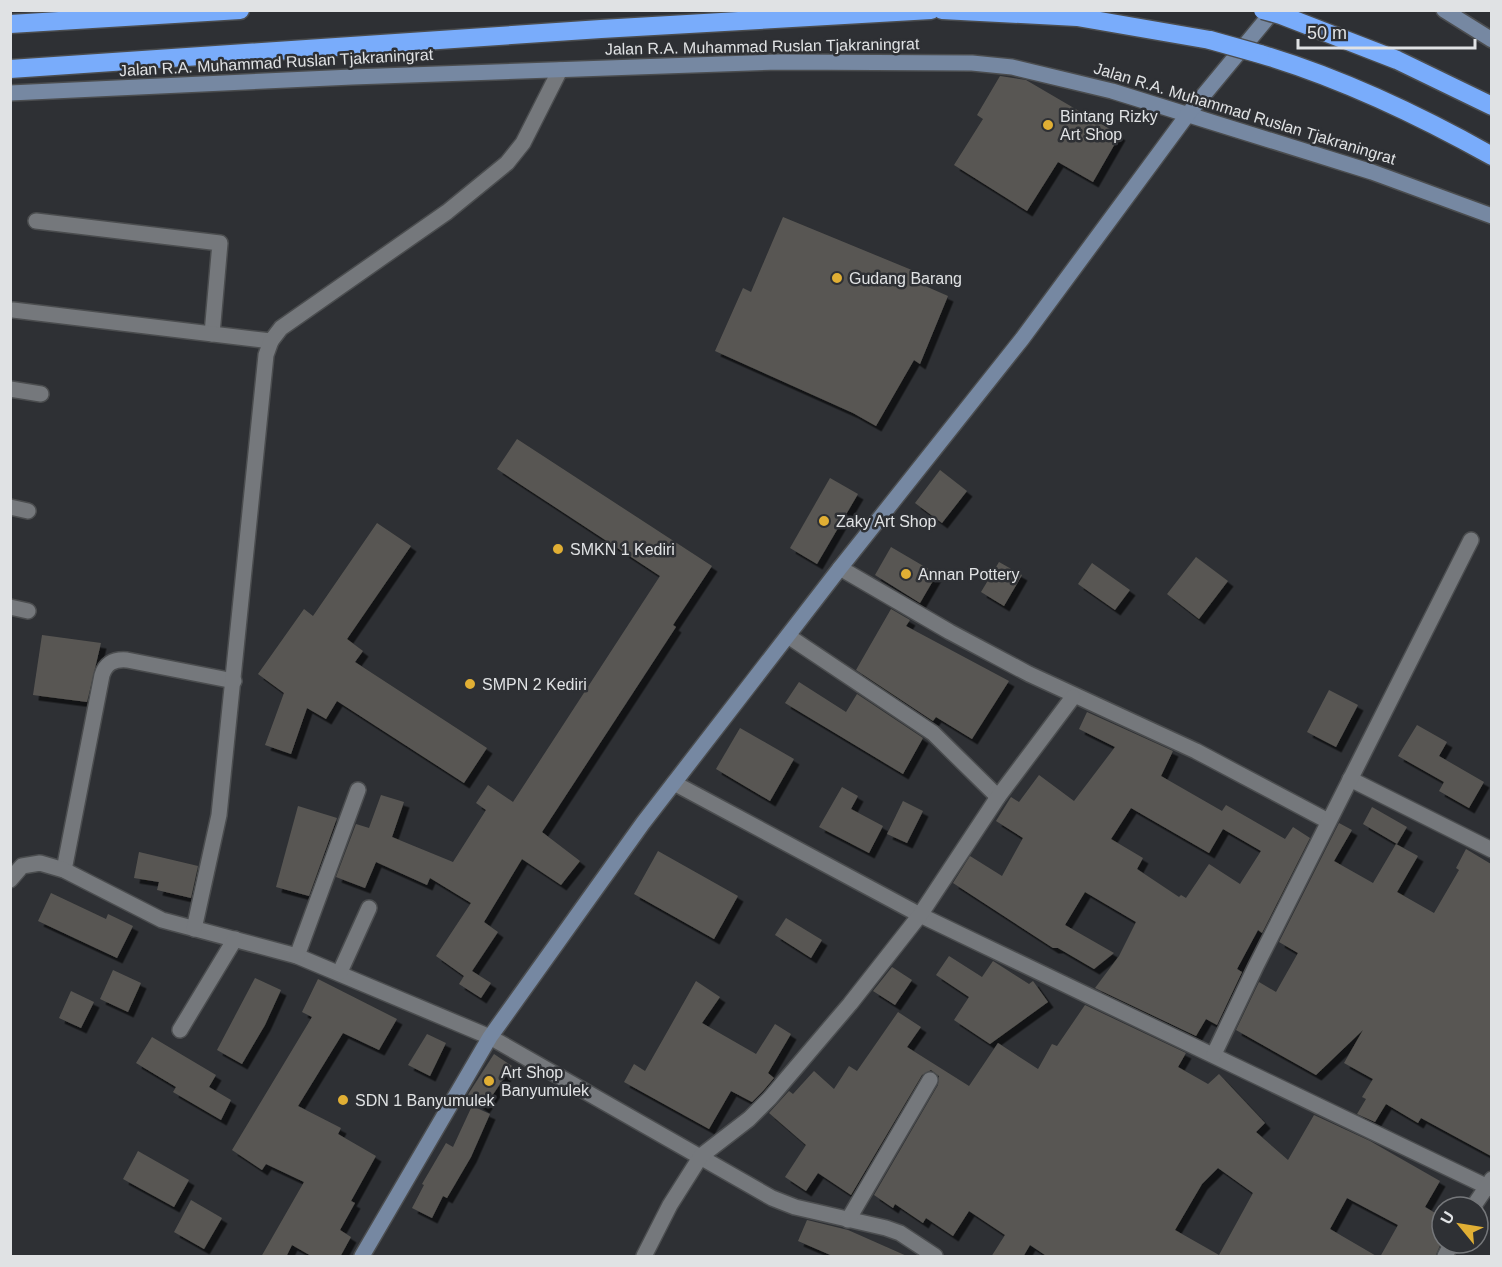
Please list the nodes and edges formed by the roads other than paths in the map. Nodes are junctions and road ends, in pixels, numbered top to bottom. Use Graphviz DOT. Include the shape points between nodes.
graph roads {
  1 [pos="240,10"];
  2 [pos="932,10"];
  3 [pos="942,10"];
  4 [pos="1444,10"];
  5 [pos="1273,12"];
  6 [pos="10,24"];
  7 [pos="1491,40"];
  8 [pos="10,69"];
  9 [pos="560,70"];
  10 [pos="10,93"];
  11 [pos="1491,106"];
  12 [pos="1188,114"];
  13 [pos="1491,156"];
  14 [pos="1491,216"];
  15 [pos="36,221"];
  16 [pos="13,310"];
  17 [pos="212,334"];
  18 [pos="271,341"];
  19 [pos="10,389"];
  20 [pos="41,394"];
  21 [pos="10,507"];
  22 [pos="28,511"];
  23 [pos="1471,540"];
  24 [pos="840,568"];
  25 [pos="10,607"];
  26 [pos="28,611"];
  27 [pos="788,636"];
  28 [pos="234,681"];
  29 [pos="1073,696"];
  30 [pos="1350,779"];
  31 [pos="674,783"];
  32 [pos="358,790"];
  33 [pos="998,797"];
  34 [pos="1328,821"];
  35 [pos="1491,850"];
  36 [pos="64,870"];
  37 [pos="10,880"];
  38 [pos="369,908"];
  39 [pos="920,915"];
  40 [pos="194,929"];
  41 [pos="234,939"];
  42 [pos="297,956"];
  43 [pos="340,972"];
  44 [pos="180,1030"];
  45 [pos="490,1037"];
  46 [pos="1214,1054"];
  47 [pos="930,1080"];
  48 [pos="700,1156"];
  49 [pos="1490,1185"];
  50 [pos="848,1220"];
  51 [pos="362,1257"];
  52 [pos="644,1257"];
  53 [pos="935,1257"];
  1 -- 6 [label="highway"];
  2 -- 8 [label="highway, Jalan R.A. Muhammad Ruslan Tjakraningrat"];
  3 -- 13 [label="highway, bridge" via="1077,17 1210,40 1332,77"];
  4 -- 7 [label="street"];
  5 -- 11 [label="highway" via="1398,60"];
  5 -- 12 [label="street"];
  9 -- 10 [label="street, Jalan R.A. Muhammad Ruslan Tjakraningrat"];
  9 -- 12 [label="street, Jalan R.A. Muhammad Ruslan Tjakraningrat" via="779,62 972,63 1049,74"];
  9 -- 18 [label="street" via="523,143 507,163 447,212 282,328"];
  12 -- 14 [label="street, Jalan R.A. Muhammad Ruslan Tjakraningrat" via="1372,172"];
  12 -- 24 [label="street" via="1022,339"];
  15 -- 17 [label="street" via="220,243"];
  16 -- 17 [label="street"];
  17 -- 18 [label="street"];
  18 -- 28 [label="street"];
  19 -- 20 [label="street"];
  21 -- 22 [label="street"];
  23 -- 30 [label="street"];
  24 -- 27 [label="street"];
  24 -- 29 [label="street" via="950,632"];
  25 -- 26 [label="street"];
  27 -- 31 [label="street"];
  27 -- 33 [label="street" via="933,733"];
  28 -- 36 [label="street" via="127,660 107,665"];
  28 -- 40 [label="street" via="219,815"];
  29 -- 33 [label="street"];
  29 -- 34 [label="street" via="1196,751"];
  30 -- 34 [label="street"];
  30 -- 35 [label="street"];
  31 -- 39 [label="street"];
  31 -- 45 [label="street"];
  32 -- 42 [label="street"];
  33 -- 39 [label="street"];
  34 -- 46 [label="street"];
  36 -- 37 [label="street" via="40,863 26,864"];
  36 -- 40 [label="street" via="149,915"];
  38 -- 43 [label="street"];
  39 -- 46 [label="street"];
  39 -- 48 [label="street" via="770,1098"];
  40 -- 41 [label="street"];
  41 -- 42 [label="street"];
  41 -- 44 [label="street"];
  42 -- 43 [label="street"];
  43 -- 45 [label="street"];
  45 -- 48 [label="street"];
  45 -- 51 [label="street"];
  46 -- 49 [label="street"];
  47 -- 50 [label="street"];
  48 -- 50 [label="street" via="785,1203"];
  48 -- 52 [label="street"];
  50 -- 53 [label="street" via="900,1233"];
}
